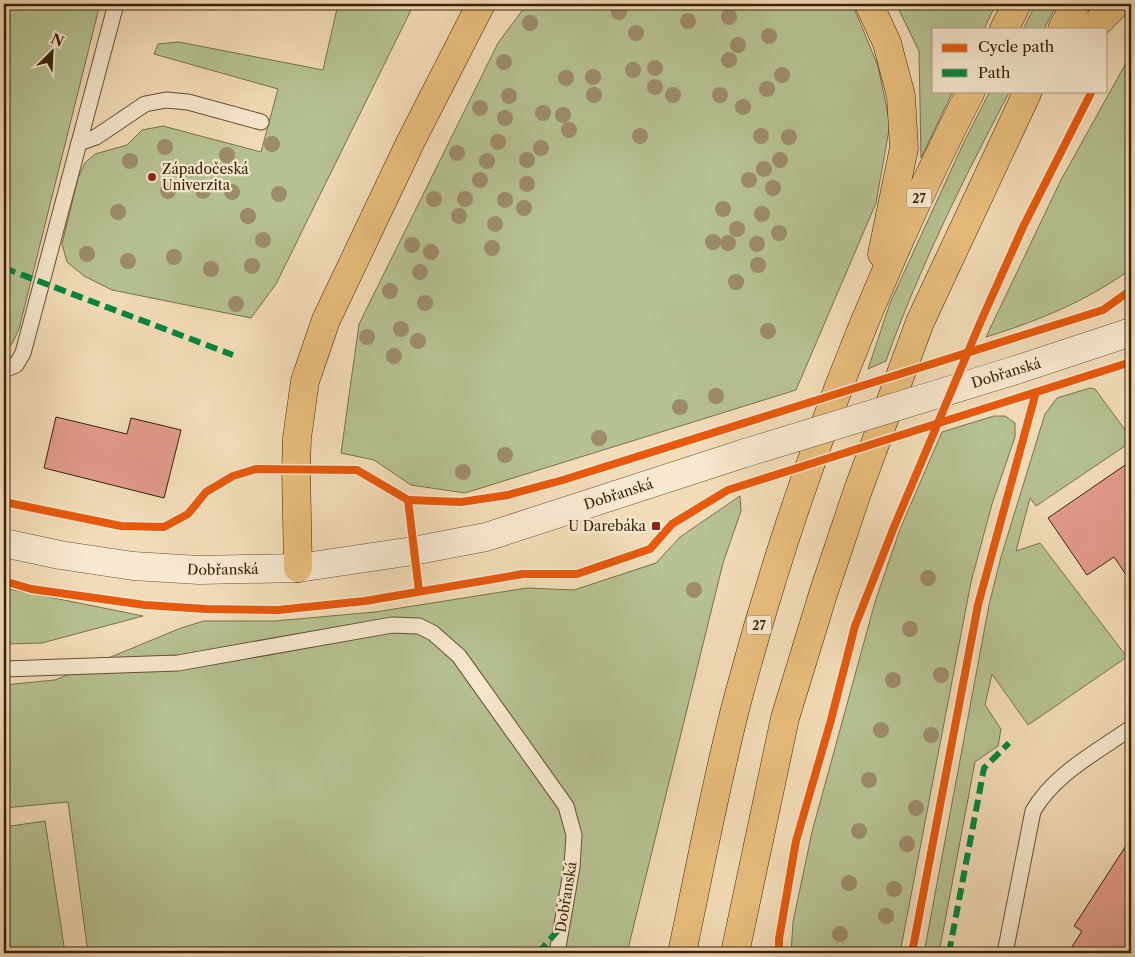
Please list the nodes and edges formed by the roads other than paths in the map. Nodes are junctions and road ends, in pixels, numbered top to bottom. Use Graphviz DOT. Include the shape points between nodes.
graph roads {
  1 [pos="116,4"];
  2 [pos="481,4"];
  3 [pos="869,4"];
  4 [pos="1017,4"];
  5 [pos="1076,4"];
  6 [pos="1116,4"];
  7 [pos="1005,28"];
  8 [pos="1063,28"];
  9 [pos="1092,28"];
  10 [pos="970,92"];
  11 [pos="1028,92"];
  12 [pos="1039,92"];
  13 [pos="260,122"];
  14 [pos="1009,130"];
  15 [pos="79,143"];
  16 [pos="871,307"];
  17 [pos="1131,332"];
  18 [pos="4,370"];
  19 [pos="4,544"];
  20 [pos="298,568"];
  21 [pos="4,669"];
  22 [pos="1131,728"];
  23 [pos="558,953"];
  24 [pos="682,953"];
  25 [pos="735,953"];
  26 [pos="1005,953"];
  1 -- 15 [label="lane"];
  2 -- 20 [label="main road" via="410,141 326,320 305,381 297,438"];
  3 -- 16 [label="main road" via="887,43 901,96 904,148"];
  4 -- 7 [label="main road"];
  5 -- 8 [label="main road"];
  6 -- 9 [label="main road"];
  10 -- 16 [label="main road, 27"];
  11 -- 14 [label="main road"];
  12 -- 14 [label="main road"];
  13 -- 15 [label="lane" via="188,102 166,100 145,104 96,138"];
  14 -- 25 [label="main road" via="920,322 824,590 785,718"];
  15 -- 18 [label="lane" via="23,353 16,365"];
  16 -- 24 [label="main road, 27" via="804,482 772,580 738,700"];
  17 -- 20 [label="street, Dobřanská, bridge" via="486,536 413,551"];
  19 -- 20 [label="street, Dobřanská" via="133,566 199,570"];
  21 -- 23 [label="lane, Dobřanská" via="178,663 392,625 419,626 433,633 459,656 566,806 574,835"];
  22 -- 26 [label="lane" via="1055,783 1033,811"];
}
